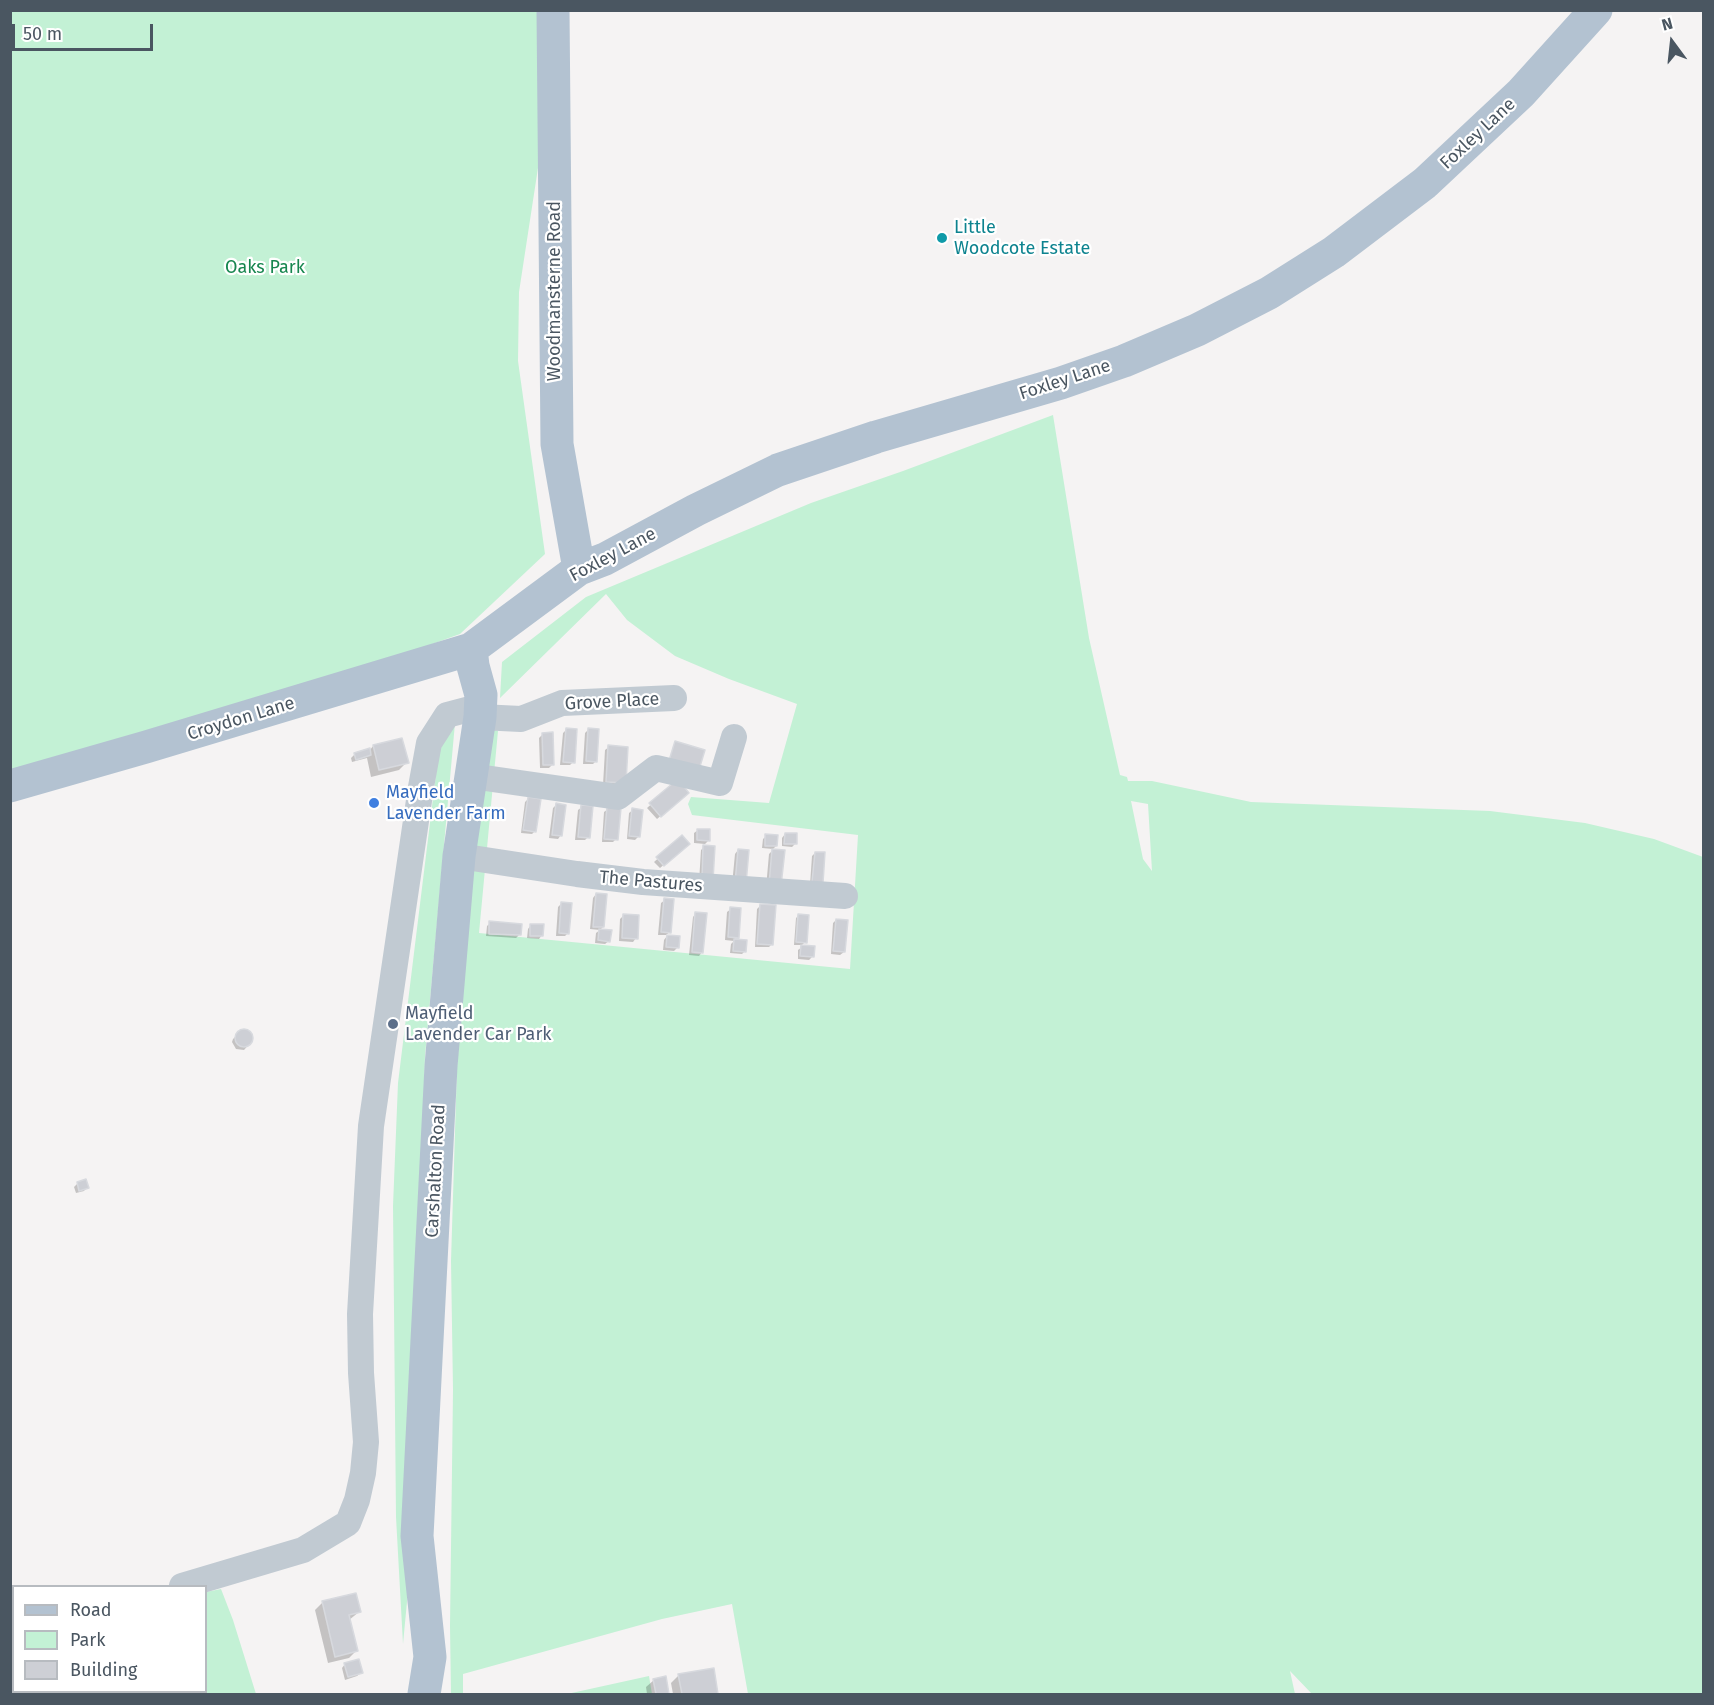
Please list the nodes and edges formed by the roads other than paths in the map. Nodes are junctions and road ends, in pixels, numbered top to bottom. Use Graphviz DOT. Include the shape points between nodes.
graph roads {
  1 [pos="553,10"];
  2 [pos="1596,10"];
  3 [pos="579,569"];
  4 [pos="471,649"];
  5 [pos="675,698"];
  6 [pos="481,712"];
  7 [pos="734,737"];
  8 [pos="471,776"];
  9 [pos="10,786"];
  10 [pos="459,856"];
  11 [pos="845,896"];
  12 [pos="189,1585"];
  13 [pos="424,1695"];
  1 -- 3 [label="main road, Woodmansterne Road" via="556,444"];
  2 -- 3 [label="main road, Foxley Lane" via="1521,93 1425,183 1334,252 1269,293 1124,361 778,470"];
  3 -- 4 [label="main road, Foxley Lane"];
  4 -- 6 [label="main road, Carshalton Road" via="482,695"];
  4 -- 9 [label="main road, Croydon Lane"];
  5 -- 6 [label="street, Grove Place" via="562,703 521,719"];
  6 -- 8 [label="main road, Carshalton Road"];
  6 -- 12 [label="street, Grove Place" via="447,715 429,743 421,787 371,1126 360,1314 366,1443 357,1500 348,1523 303,1550"];
  7 -- 8 [label="street" via="720,783 656,768 618,797"];
  8 -- 10 [label="main road, Carshalton Road"];
  10 -- 11 [label="street, The Pastures" via="643,882"];
  10 -- 13 [label="main road, Carshalton Road" via="441,1066 417,1536 430,1657"];
}
